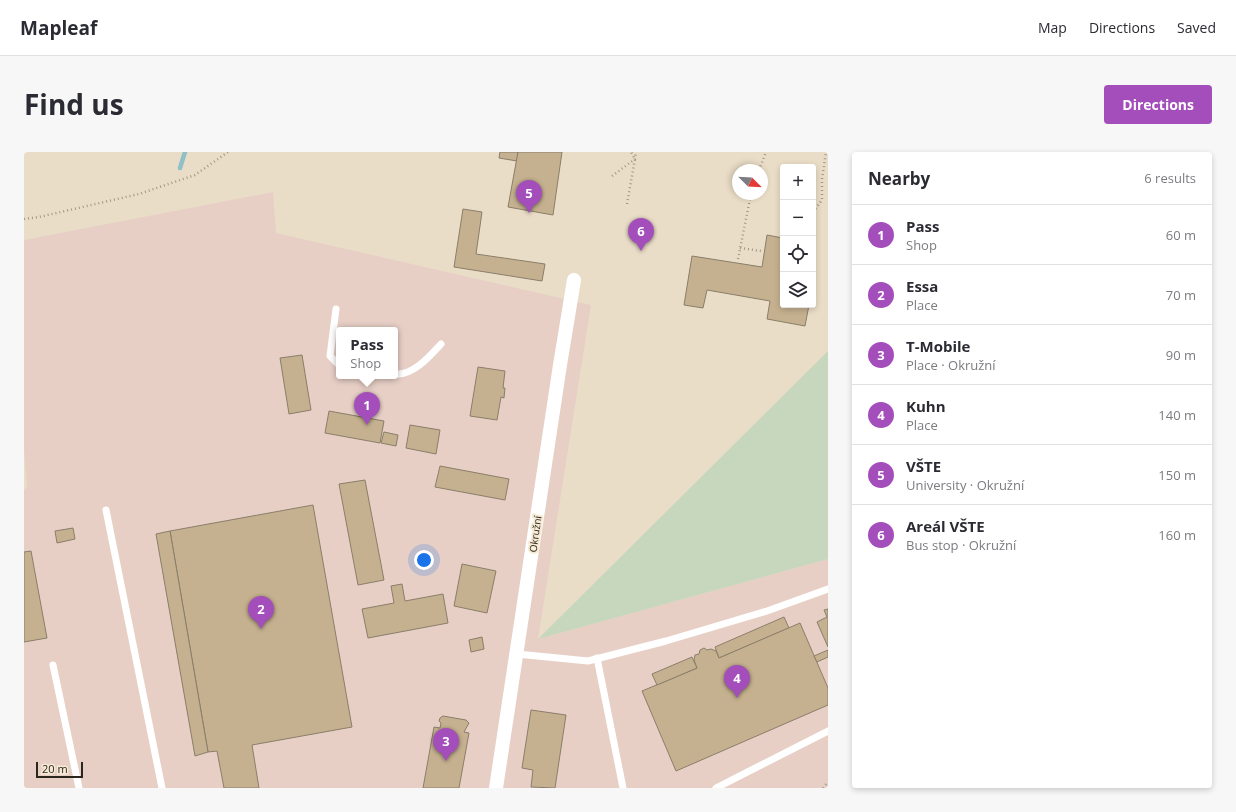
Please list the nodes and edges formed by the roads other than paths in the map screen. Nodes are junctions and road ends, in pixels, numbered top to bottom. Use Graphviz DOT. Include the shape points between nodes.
graph roads {
  1 [pos="574,280"];
  2 [pos="336,309"];
  3 [pos="440,344"];
  4 [pos="336,362"];
  5 [pos="398,374"];
  6 [pos="106,510"];
  7 [pos="828,589"];
  8 [pos="517,654"];
  9 [pos="597,658"];
  10 [pos="54,665"];
  11 [pos="828,732"];
  12 [pos="79,788"];
  13 [pos="162,788"];
  14 [pos="496,788"];
  15 [pos="623,788"];
  16 [pos="716,788"];
  1 -- 8 [label="street, Okružní"];
  2 -- 4 [label="lane" via="330,356"];
  3 -- 5 [label="lane" via="426,360 413,369"];
  6 -- 13 [label="lane"];
  7 -- 9 [label="lane" via="673,639"];
  8 -- 9 [label="lane" via="588,661"];
  8 -- 14 [label="street, Okružní"];
  9 -- 15 [label="lane"];
  10 -- 12 [label="lane"];
  11 -- 16 [label="lane"];
}
